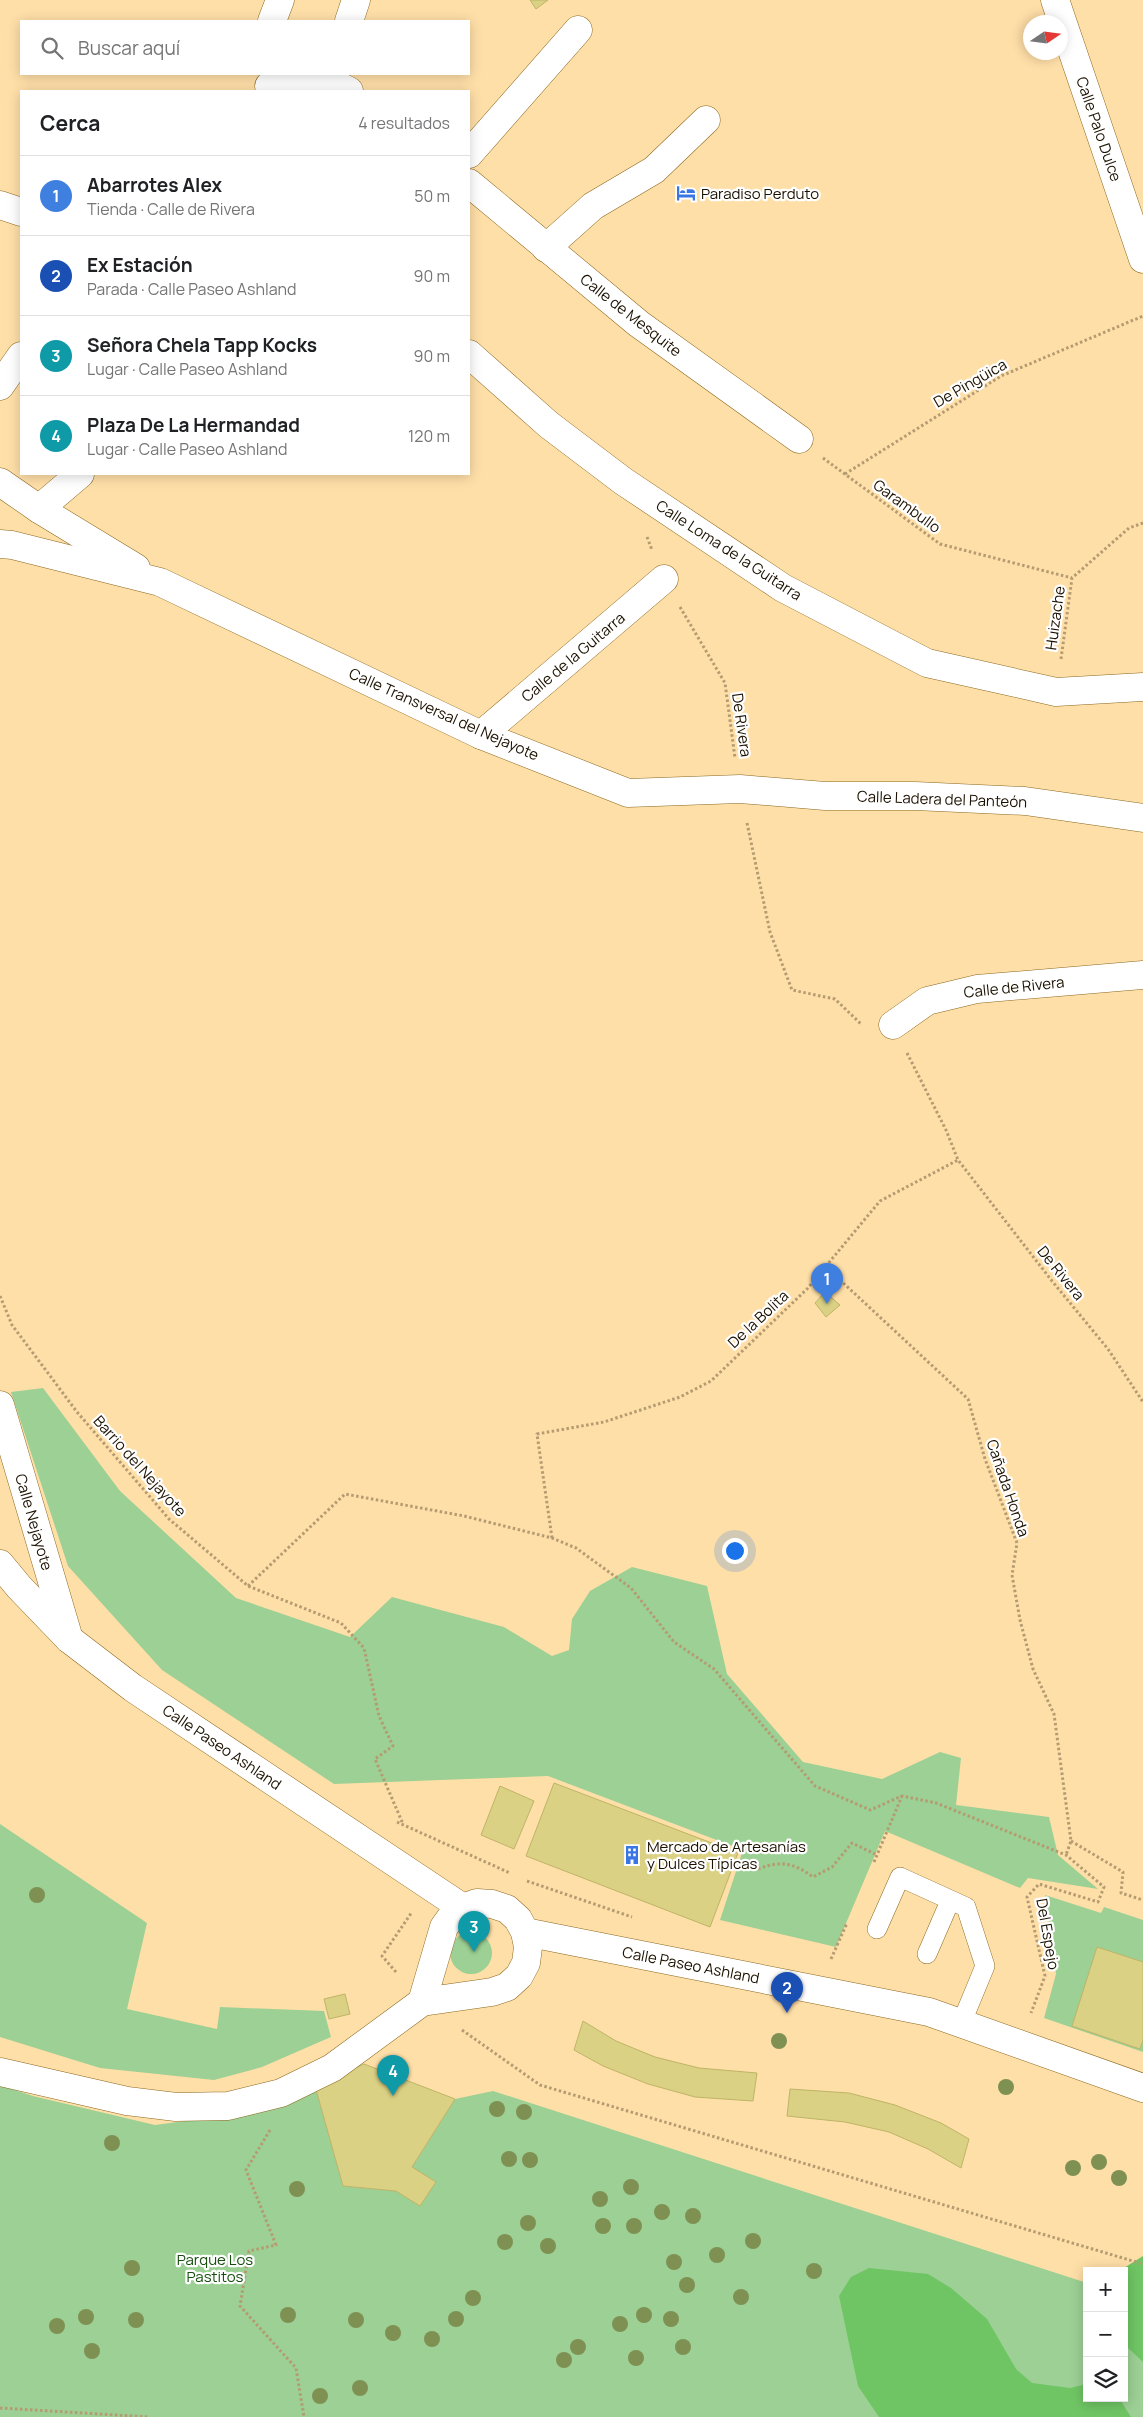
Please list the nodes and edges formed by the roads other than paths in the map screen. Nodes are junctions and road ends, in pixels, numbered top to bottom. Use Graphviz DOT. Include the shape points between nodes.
graph roads {
  1 [pos="280,0"];
  2 [pos="356,0"];
  3 [pos="1055,0"];
  4 [pos="272,20"];
  5 [pos="348,20"];
  6 [pos="578,30"];
  7 [pos="336,82"];
  8 [pos="269,84"];
  9 [pos="706,120"];
  10 [pos="470,153"];
  11 [pos="470,184"];
  12 [pos="0,205"];
  13 [pos="20,212"];
  14 [pos="546,248"];
  15 [pos="1143,259"];
  16 [pos="470,355"];
  17 [pos="20,357"];
  18 [pos="0,386"];
  19 [pos="799,439"];
  20 [pos="79,475"];
  21 [pos="0,482"];
  22 [pos="39,509"];
  23 [pos="0,544"];
  24 [pos="664,579"];
  25 [pos="160,582"];
  26 [pos="1143,687"];
  27 [pos="481,734"];
  28 [pos="740,790"];
  29 [pos="1143,818"];
  30 [pos="1143,975"];
  31 [pos="893,1025"];
  32 [pos="0,1405"];
  33 [pos="0,1564"];
  34 [pos="69,1639"];
  35 [pos="950,1900"];
  36 [pos="463,1908"];
  37 [pos="877,1929"];
  38 [pos="526,1932"];
  39 [pos="927,1954"];
  40 [pos="422,2002"];
  41 [pos="961,2024"];
  42 [pos="0,2072"];
  43 [pos="1143,2088"];
  1 -- 4 [label="street"];
  2 -- 5 [label="street"];
  3 -- 15 [label="street, Calle Palo Dulce"];
  6 -- 10 [label="street"];
  7 -- 8 [label="street"];
  9 -- 14 [label="street" via="654,170 593,206"];
  11 -- 14 [label="street, Calle de Mesquite"];
  12 -- 13 [label="street"];
  14 -- 19 [label="street, Calle de Mesquite" via="639,324"];
  16 -- 26 [label="street, Calle Loma de la Guitarra" via="550,425 623,481 783,588 928,663 1056,692"];
  17 -- 18 [label="street"];
  20 -- 22 [label="street"];
  21 -- 22 [label="street, Calle Transversal del Nejayote"];
  22 -- 25 [label="street, Calle Transversal del Nejayote"];
  23 -- 25 [label="street, Calle Transversal del Nejayote"];
  24 -- 27 [label="street, Calle de la Guitarra"];
  25 -- 27 [label="street, Calle Transversal del Nejayote"];
  27 -- 28 [label="street, Calle Transversal del Nejayote" via="628,793"];
  28 -- 29 [label="street, Calle Ladera del Panteón" via="826,796 1025,801"];
  30 -- 31 [label="street, Calle de Rivera" via="977,989 927,1001"];
  32 -- 34 [label="street, Calle Nejayote"];
  33 -- 34 [label="street, Calle Paseo Ashland"];
  34 -- 36 [label="street, Calle Paseo Ashland" via="133,1688"];
  35 -- 37 [label="lane" via="900,1877"];
  35 -- 39 [label="lane"];
  35 -- 41 [label="lane" via="966,1908 985,1966"];
  36 -- 38 [label="street" via="477,1903 506,1909"];
  36 -- 40 [label="street" via="444,1927"];
  38 -- 40 [label="street" via="526,1963 519,1976 507,1986 492,1992"];
  38 -- 41 [label="street, Calle Paseo Ashland" via="929,2012"];
  40 -- 42 [label="street" via="332,2068 281,2093 228,2106 176,2107 127,2101"];
  41 -- 43 [label="street, Calle Paseo Ashland"];
}
